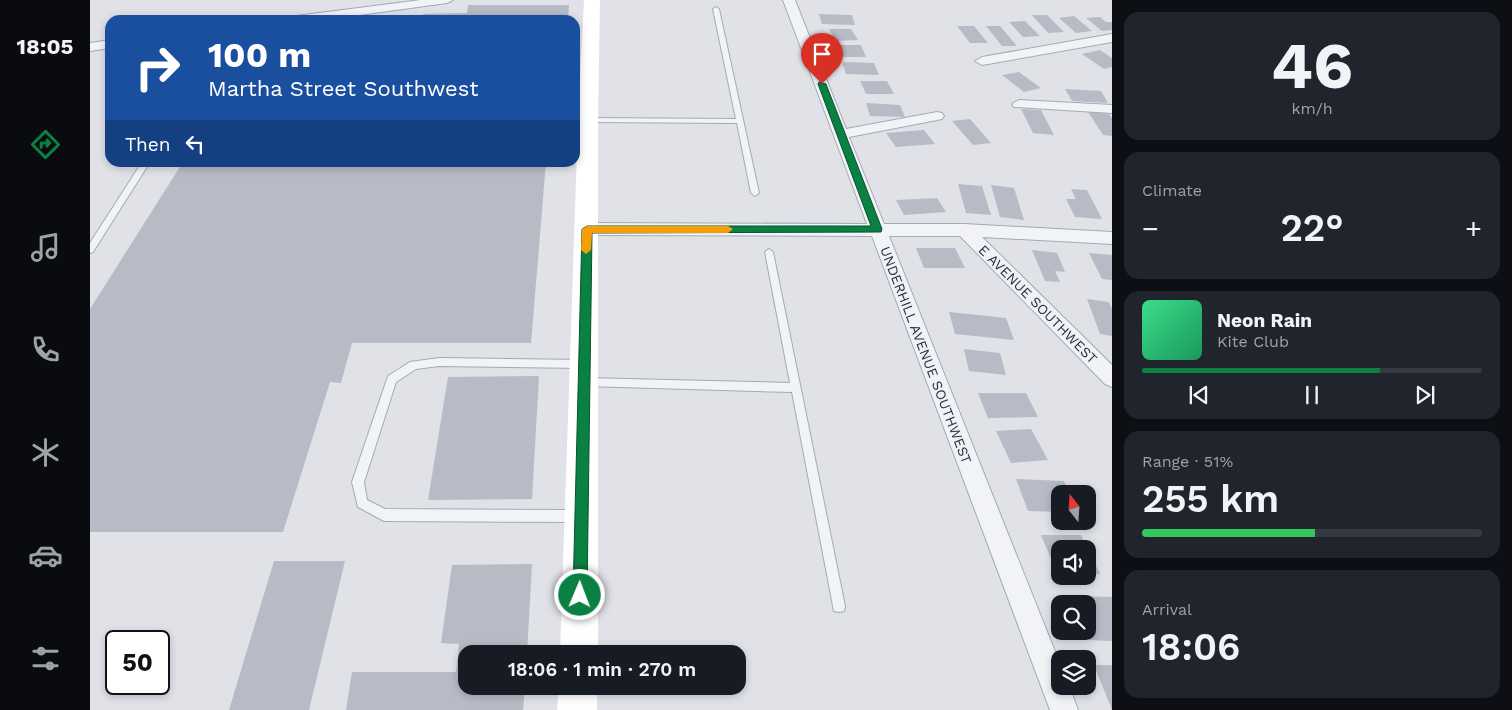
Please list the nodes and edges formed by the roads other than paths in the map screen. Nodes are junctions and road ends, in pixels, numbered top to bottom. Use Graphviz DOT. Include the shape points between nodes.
graph roads {
  1 [pos="447,0"];
  2 [pos="592,0"];
  3 [pos="789,0"];
  4 [pos="716,9"];
  5 [pos="334,15"];
  6 [pos="1112,38"];
  7 [pos="105,45"];
  8 [pos="90,47"];
  9 [pos="982,61"];
  10 [pos="1019,104"];
  11 [pos="1112,109"];
  12 [pos="937,116"];
  13 [pos="588,120"];
  14 [pos="740,121"];
  15 [pos="842,134"];
  16 [pos="143,167"];
  17 [pos="755,193"];
  18 [pos="587,229"];
  19 [pos="878,229"];
  20 [pos="964,230"];
  21 [pos="1112,238"];
  22 [pos="90,250"];
  23 [pos="770,252"];
  24 [pos="584,373"];
  25 [pos="1112,378"];
  26 [pos="796,388"];
  27 [pos="582,516"];
  28 [pos="839,606"];
  29 [pos="579,645"];
  30 [pos="578,695"];
  31 [pos="577,710"];
  32 [pos="1064,710"];
  1 -- 5 [label="street"];
  2 -- 13 [label="main road"];
  3 -- 15 [label="street, UNDERHILL AVENUE SOUTHWEST"];
  4 -- 14 [label="lane"];
  6 -- 9 [label="street"];
  7 -- 8 [label="street"];
  10 -- 11 [label="street"];
  12 -- 15 [label="street"];
  13 -- 14 [label="lane"];
  13 -- 18 [label="main road"];
  14 -- 17 [label="lane"];
  15 -- 19 [label="street, UNDERHILL AVENUE SOUTHWEST"];
  16 -- 22 [label="lane"];
  18 -- 19 [label="street"];
  18 -- 24 [label="main road"];
  19 -- 20 [label="street"];
  19 -- 32 [label="street, UNDERHILL AVENUE SOUTHWEST"];
  20 -- 21 [label="street"];
  20 -- 25 [label="street, E AVENUE SOUTHWEST"];
  23 -- 26 [label="lane"];
  24 -- 26 [label="lane"];
  24 -- 27 [label="main road"];
  24 -- 27 [label="lane" via="439,362 414,365 392,379 358,482 362,503 384,515"];
  26 -- 28 [label="lane"];
  27 -- 29 [label="main road"];
  30 -- 31 [label="main road"];
}
